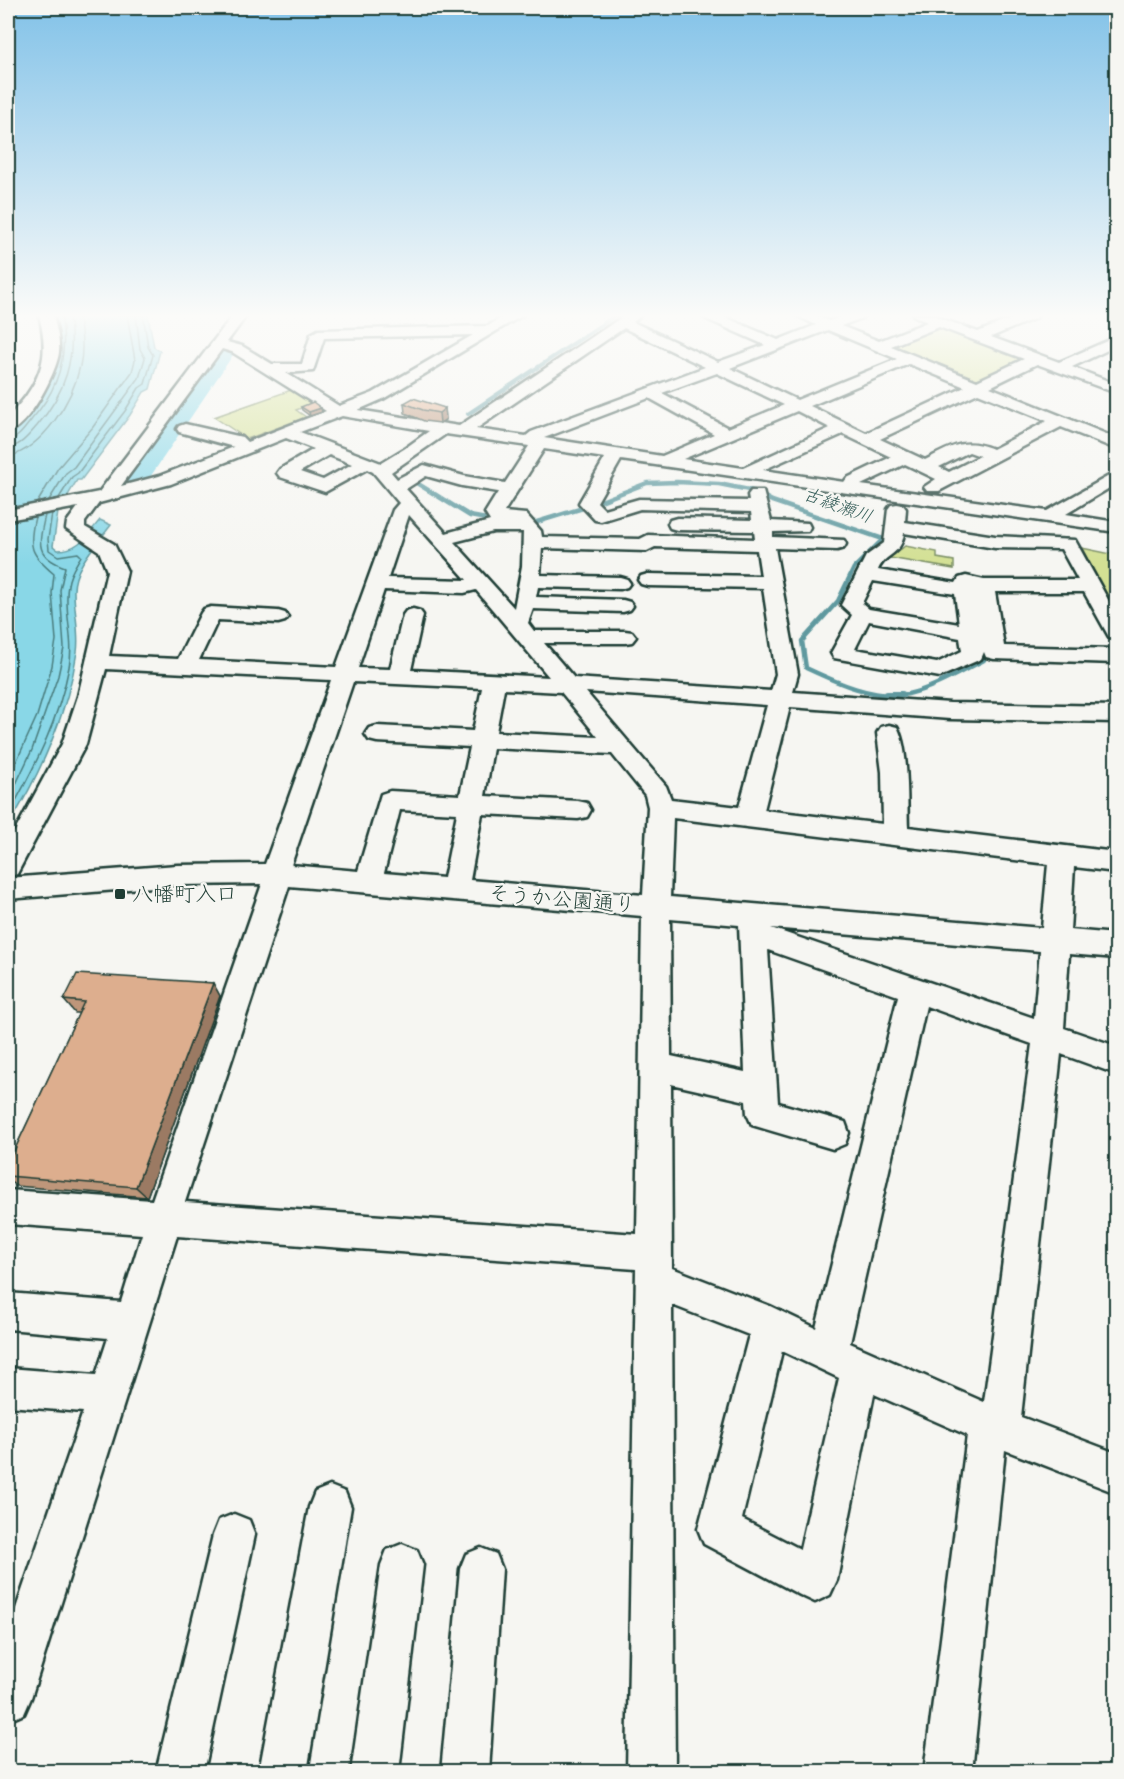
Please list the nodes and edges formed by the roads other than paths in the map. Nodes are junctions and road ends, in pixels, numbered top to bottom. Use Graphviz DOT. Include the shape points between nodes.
graph roads {
  1 [pos="30,398"];
  2 [pos="175,398"];
  3 [pos="317,398"];
  4 [pos="373,398"];
  5 [pos="511,398"];
  6 [pos="638,398"];
  7 [pos="659,398"];
  8 [pos="775,398"];
  9 [pos="780,398"];
  10 [pos="816,398"];
  11 [pos="955,398"];
  12 [pos="995,398"];
  13 [pos="797,406"];
  14 [pos="340,411"];
  15 [pos="1060,421"];
  16 [pos="709,425"];
  17 [pos="8,427"];
  18 [pos="443,428"];
  19 [pos="843,428"];
  20 [pos="185,429"];
  21 [pos="462,431"];
  22 [pos="284,432"];
  23 [pos="728,435"];
  24 [pos="536,439"];
  25 [pos="866,439"];
  26 [pos="1116,444"];
  27 [pos="245,448"];
  28 [pos="328,448"];
  29 [pos="616,453"];
  30 [pos="993,455"];
  31 [pos="905,457"];
  32 [pos="665,461"];
  33 [pos="365,463"];
  34 [pos="925,467"];
  35 [pos="382,469"];
  36 [pos="829,470"];
  37 [pos="749,473"];
  38 [pos="1116,477"];
  39 [pos="948,478"];
  40 [pos="810,482"];
  41 [pos="851,488"];
  42 [pos="509,489"];
  43 [pos="402,495"];
  44 [pos="899,495"];
  45 [pos="921,495"];
  46 [pos="94,498"];
  47 [pos="973,506"];
  48 [pos="8,515"];
  49 [pos="1054,518"];
  50 [pos="761,523"];
  51 [pos="677,524"];
  52 [pos="894,526"];
  53 [pos="801,527"];
  54 [pos="1116,527"];
  55 [pos="528,529"];
  56 [pos="441,540"];
  57 [pos="837,544"];
  58 [pos="972,552"];
  59 [pos="868,574"];
  60 [pos="648,579"];
  61 [pos="528,581"];
  62 [pos="772,582"];
  63 [pos="479,583"];
  64 [pos="376,584"];
  65 [pos="620,584"];
  66 [pos="1091,586"];
  67 [pos="974,587"];
  68 [pos="623,606"];
  69 [pos="863,614"];
  70 [pos="414,615"];
  71 [pos="278,616"];
  72 [pos="524,622"];
  73 [pos="1116,632"];
  74 [pos="971,633"];
  75 [pos="625,637"];
  76 [pos="1116,656"];
  77 [pos="97,662"];
  78 [pos="186,665"];
  79 [pos="345,673"];
  80 [pos="399,676"];
  81 [pos="494,682"];
  82 [pos="569,686"];
  83 [pos="781,698"];
  84 [pos="1116,714"];
  85 [pos="889,733"];
  86 [pos="377,734"];
  87 [pos="482,740"];
  88 [pos="616,743"];
  89 [pos="470,803"];
  90 [pos="661,807"];
  91 [pos="578,810"];
  92 [pos="749,818"];
  93 [pos="896,836"];
  94 [pos="1062,854"];
  95 [pos="1116,862"];
  96 [pos="8,867"];
  97 [pos="277,874"];
  98 [pos="368,881"];
  99 [pos="8,888"];
  100 [pos="455,890"];
  101 [pos="656,907"];
  102 [pos="753,925"];
  103 [pos="1054,941"];
  104 [pos="1116,946"];
  105 [pos="915,988"];
  106 [pos="1048,1035"];
  107 [pos="1116,1060"];
  108 [pos="657,1067"];
  109 [pos="762,1090"];
  110 [pos="833,1133"];
  111 [pos="8,1206"];
  112 [pos="163,1217"];
  113 [pos="655,1267"];
  114 [pos="8,1311"];
  115 [pos="132,1321"];
  116 [pos="770,1325"];
  117 [pos="845,1360"];
  118 [pos="8,1387"];
  119 [pos="106,1395"];
  120 [pos="994,1425"];
  121 [pos="1116,1473"];
  122 [pos="330,1507"];
  123 [pos="234,1535"];
  124 [pos="402,1564"];
  125 [pos="481,1569"];
  126 [pos="8,1698"];
  127 [pos="180,1772"];
  128 [pos="283,1772"];
  129 [pos="375,1772"];
  130 [pos="465,1772"];
  131 [pos="651,1772"];
  132 [pos="948,1772"];
  1 -- 17 [label="street"];
  2 -- 46 [label="street"];
  3 -- 14 [label="street"];
  4 -- 14 [label="street"];
  5 -- 21 [label="street"];
  6 -- 24 [label="street"];
  7 -- 16 [label="street"];
  8 -- 16 [label="street"];
  9 -- 13 [label="street"];
  10 -- 13 [label="street"];
  11 -- 25 [label="street"];
  12 -- 15 [label="street"];
  13 -- 19 [label="street"];
  13 -- 23 [label="street"];
  14 -- 18 [label="street"];
  14 -- 22 [label="street"];
  15 -- 26 [label="street"];
  15 -- 30 [label="street"];
  16 -- 23 [label="street"];
  18 -- 21 [label="street"];
  18 -- 35 [label="street"];
  19 -- 25 [label="street"];
  19 -- 37 [label="street"];
  20 -- 27 [label="street" via="236,441"];
  21 -- 24 [label="street"];
  22 -- 27 [label="street"];
  22 -- 28 [label="street"];
  23 -- 32 [label="street"];
  24 -- 29 [label="street"];
  24 -- 42 [label="street"];
  25 -- 31 [label="street"];
  27 -- 46 [label="street" via="165,480"];
  28 -- 33 [label="street"];
  28 -- 33 [label="street" via="286,473 325,488"];
  29 -- 32 [label="street"];
  29 -- 50 [label="street" via="582,502 601,516 639,504"];
  30 -- 34 [label="street" via="966,447"];
  30 -- 39 [label="street"];
  31 -- 34 [label="street"];
  31 -- 41 [label="street" via="853,482"];
  32 -- 37 [label="street"];
  33 -- 35 [label="street"];
  34 -- 39 [label="street"];
  35 -- 43 [label="street"];
  36 -- 40 [label="street"];
  37 -- 40 [label="street"];
  38 -- 49 [label="street" via="1054,514"];
  39 -- 45 [label="street"];
  40 -- 41 [label="street"];
  41 -- 44 [label="street"];
  42 -- 43 [label="street" via="424,470"];
  42 -- 55 [label="street" via="494,513 497,517 520,518"];
  43 -- 56 [label="street"];
  43 -- 64 [label="street" via="402,510"];
  44 -- 45 [label="street"];
  44 -- 52 [label="street"];
  45 -- 47 [label="street"];
  46 -- 48 [label="street"];
  46 -- 77 [label="street" via="75,529 107,548 117,571"];
  47 -- 49 [label="street"];
  47 -- 58 [label="street"];
  49 -- 54 [label="street"];
  50 -- 51 [label="street"];
  50 -- 53 [label="street"];
  50 -- 55 [label="street" via="647,543"];
  50 -- 57 [label="street"];
  50 -- 62 [label="street"];
  52 -- 58 [label="street"];
  52 -- 59 [label="street" via="893,545 873,560"];
  55 -- 56 [label="street" via="492,526"];
  55 -- 61 [label="street"];
  56 -- 63 [label="street"];
  58 -- 66 [label="street" via="1071,547"];
  58 -- 67 [label="street"];
  59 -- 67 [label="street"];
  59 -- 69 [label="street" via="851,605"];
  60 -- 62 [label="street"];
  61 -- 65 [label="street"];
  61 -- 72 [label="street"];
  62 -- 83 [label="street" via="787,674"];
  63 -- 64 [label="street" via="464,587"];
  63 -- 72 [label="street"];
  64 -- 79 [label="street"];
  66 -- 67 [label="street"];
  66 -- 73 [label="street"];
  67 -- 74 [label="street"];
  67 -- 76 [label="street" via="994,652"];
  68 -- 72 [label="street"];
  69 -- 74 [label="street"];
  69 -- 74 [label="street" via="842,653 940,670 973,654"];
  70 -- 80 [label="street"];
  71 -- 78 [label="street" via="211,613"];
  72 -- 75 [label="street" via="541,636"];
  72 -- 82 [label="street"];
  77 -- 78 [label="street"];
  77 -- 96 [label="street" via="74,744"];
  78 -- 79 [label="street"];
  79 -- 80 [label="street"];
  79 -- 97 [label="street"];
  80 -- 81 [label="street"];
  81 -- 82 [label="street"];
  81 -- 87 [label="street"];
  82 -- 83 [label="street"];
  82 -- 88 [label="street"];
  83 -- 84 [label="street" via="981,712"];
  83 -- 92 [label="street"];
  85 -- 93 [label="street"];
  86 -- 87 [label="street"];
  87 -- 88 [label="street" via="611,746"];
  87 -- 89 [label="street"];
  88 -- 90 [label="street" via="657,792"];
  89 -- 91 [label="street"];
  89 -- 98 [label="street" via="390,800"];
  89 -- 100 [label="street"];
  90 -- 92 [label="street"];
  90 -- 101 [label="street"];
  92 -- 93 [label="street"];
  93 -- 94 [label="street"];
  94 -- 95 [label="street"];
  94 -- 103 [label="street"];
  97 -- 98 [label="street, そうか公園通り"];
  97 -- 99 [label="street, そうか公園通り" via="177,875"];
  97 -- 112 [label="street"];
  98 -- 100 [label="street, そうか公園通り"];
  100 -- 101 [label="street, そうか公園通り"];
  101 -- 102 [label="street, そうか公園通り"];
  101 -- 108 [label="street"];
  102 -- 103 [label="street, そうか公園通り"];
  102 -- 105 [label="street"];
  102 -- 109 [label="street"];
  103 -- 104 [label="street, そうか公園通り"];
  103 -- 106 [label="street"];
  105 -- 106 [label="street"];
  105 -- 117 [label="street"];
  106 -- 107 [label="street"];
  106 -- 120 [label="street"];
  108 -- 109 [label="street"];
  108 -- 113 [label="street"];
  109 -- 110 [label="street" via="763,1114"];
  111 -- 112 [label="street"];
  112 -- 113 [label="street"];
  112 -- 115 [label="street"];
  113 -- 116 [label="street"];
  113 -- 131 [label="street"];
  114 -- 115 [label="street"];
  115 -- 119 [label="street"];
  116 -- 117 [label="street"];
  116 -- 117 [label="street" via="719,1529 815,1580"];
  117 -- 120 [label="street"];
  118 -- 119 [label="street"];
  119 -- 126 [label="street"];
  120 -- 121 [label="street"];
  120 -- 132 [label="street"];
  122 -- 128 [label="street"];
  123 -- 127 [label="street"];
  124 -- 129 [label="street"];
  125 -- 130 [label="street"];
}
